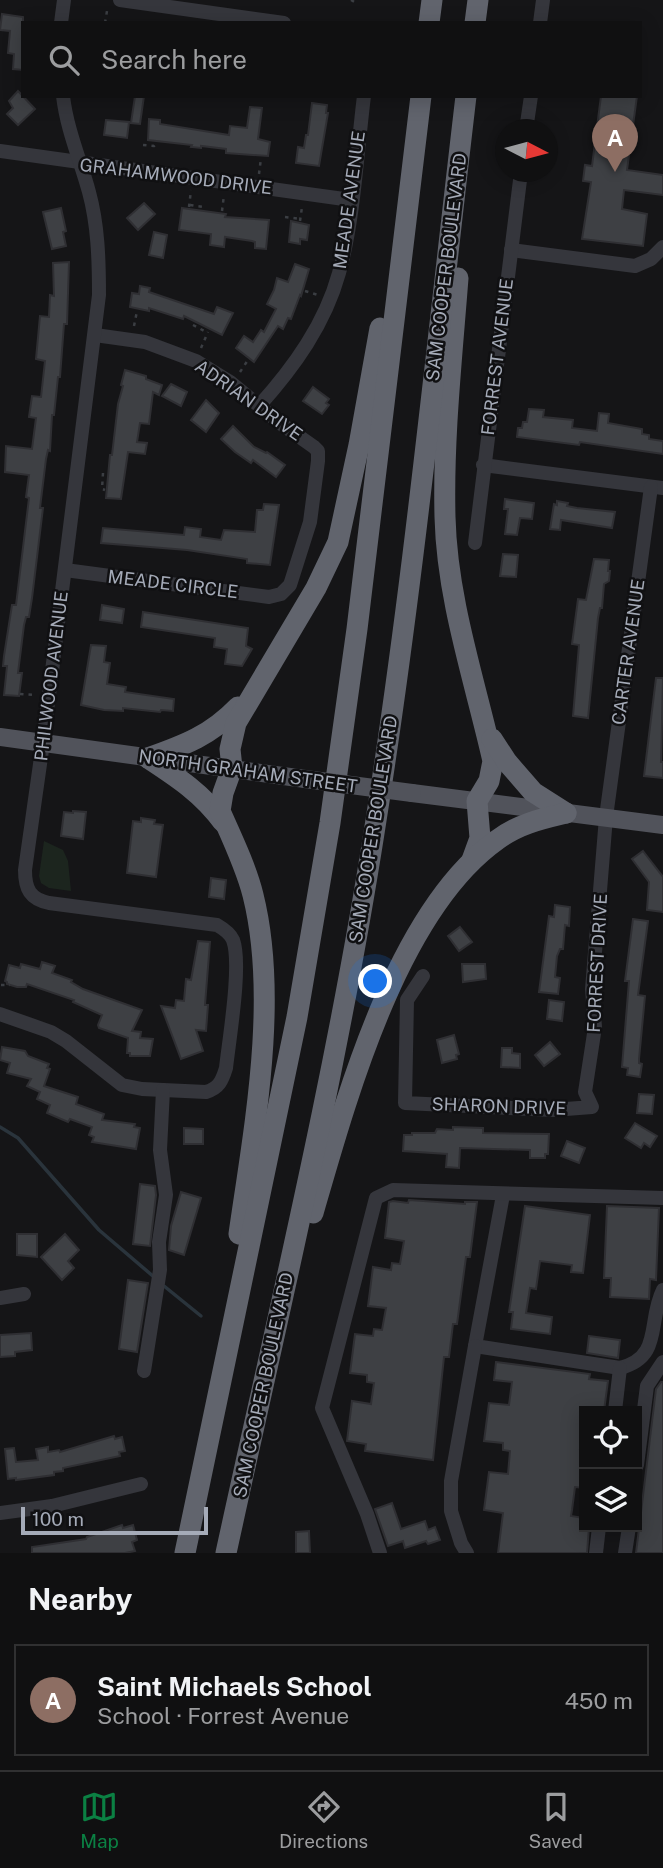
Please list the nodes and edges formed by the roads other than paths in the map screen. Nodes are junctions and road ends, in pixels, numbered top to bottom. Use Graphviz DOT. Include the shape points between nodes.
graph roads {
  1 [pos="64,0"];
  2 [pos="120,0"];
  3 [pos="432,0"];
  4 [pos="479,0"];
  5 [pos="543,0"];
  6 [pos="61,21"];
  7 [pos="270,21"];
  8 [pos="429,21"];
  9 [pos="477,21"];
  10 [pos="540,21"];
  11 [pos="63,98"];
  12 [pos="364,98"];
  13 [pos="421,98"];
  14 [pos="467,98"];
  15 [pos="473,98"];
  16 [pos="531,98"];
  17 [pos="528,119"];
  18 [pos="0,151"];
  19 [pos="79,164"];
  20 [pos="520,182"];
  21 [pos="351,200"];
  22 [pos="663,247"];
  23 [pos="511,250"];
  24 [pos="401,262"];
  25 [pos="94,335"];
  26 [pos="259,406"];
  27 [pos="483,465"];
  28 [pos="657,488"];
  29 [pos="475,543"];
  30 [pos="65,570"];
  31 [pos="281,594"];
  32 [pos="252,693"];
  33 [pos="486,727"];
  34 [pos="0,737"];
  35 [pos="43,743"];
  36 [pos="148,758"];
  37 [pos="232,768"];
  38 [pos="477,801"];
  39 [pos="566,813"];
  40 [pos="606,817"];
  41 [pos="663,825"];
  42 [pos="230,832"];
  43 [pos="472,860"];
  44 [pos="423,976"];
  45 [pos="0,1014"];
  46 [pos="163,1090"];
  47 [pos="592,1107"];
  48 [pos="503,1195"];
  49 [pos="663,1198"];
  50 [pos="663,1290"];
  51 [pos="24,1294"];
  52 [pos="0,1298"];
  53 [pos="475,1346"];
  54 [pos="663,1362"];
  55 [pos="620,1368"];
  56 [pos="144,1371"];
  57 [pos="616,1406"];
  58 [pos="256,1415"];
  59 [pos="642,1426"];
  60 [pos="204,1465"];
  61 [pos="141,1484"];
  62 [pos="0,1513"];
  63 [pos="598,1532"];
  64 [pos="628,1532"];
  65 [pos="185,1553"];
  66 [pos="226,1553"];
  67 [pos="380,1553"];
  68 [pos="467,1553"];
  69 [pos="596,1553"];
  70 [pos="625,1553"];
  1 -- 6 [label="street"];
  2 -- 7 [label="street"];
  3 -- 8 [label="highway"];
  4 -- 9 [label="highway"];
  5 -- 10 [label="street"];
  11 -- 19 [label="street, PHILWOOD AVENUE"];
  12 -- 21 [label="street, MEADE AVENUE"];
  13 -- 24 [label="highway"];
  14 -- 58 [label="highway, SAM COOPER BOULEVARD" via="397,683 374,835 334,1055"];
  15 -- 33 [label="highway" via="447,425 445,519 455,603"];
  16 -- 17 [label="street"];
  18 -- 19 [label="street, GRAHAMWOOD DRIVE"];
  19 -- 21 [label="street, GRAHAMWOOD DRIVE"];
  19 -- 25 [label="street, PHILWOOD AVENUE" via="95,222 99,288"];
  20 -- 23 [label="street, FORREST AVENUE"];
  21 -- 26 [label="street, MEADE AVENUE" via="339,274 324,312 293,367"];
  22 -- 23 [label="street" via="635,266"];
  23 -- 27 [label="street, FORREST AVENUE"];
  24 -- 32 [label="highway" via="381,323 338,542 316,588"];
  24 -- 60 [label="highway" via="330,823 297,1017"];
  25 -- 26 [label="street, ADRIAN DRIVE" via="145,342 183,355 219,374"];
  25 -- 30 [label="street, PHILWOOD AVENUE"];
  26 -- 31 [label="street, ADRIAN DRIVE" via="318,452 310,522 290,586"];
  27 -- 28 [label="street"];
  27 -- 29 [label="street, FORREST AVENUE"];
  28 -- 40 [label="street, CARTER AVENUE"];
  30 -- 31 [label="street, MEADE CIRCLE" via="269,597"];
  30 -- 35 [label="street, PHILWOOD AVENUE"];
  32 -- 36 [label="highway" via="221,725 188,744"];
  32 -- 37 [label="highway" via="236,723 230,749"];
  33 -- 38 [label="highway" via="493,761 489,781"];
  33 -- 39 [label="highway" via="533,792"];
  34 -- 35 [label="main road, NORTH GRAHAM STREET"];
  35 -- 36 [label="main road, NORTH GRAHAM STREET"];
  35 -- 46 [label="street, PHILWOOD AVENUE" via="25,870 26,887 33,898 217,925 233,940 236,977 222,1080 206,1092"];
  36 -- 37 [label="main road, NORTH GRAHAM STREET"];
  36 -- 42 [label="highway" via="210,804"];
  37 -- 38 [label="main road, NORTH GRAHAM STREET, bridge"];
  37 -- 42 [label="highway" via="220,811"];
  38 -- 39 [label="main road, NORTH GRAHAM STREET"];
  38 -- 43 [label="highway" via="481,838"];
  39 -- 40 [label="main road, NORTH GRAHAM STREET"];
  39 -- 43 [label="highway" via="527,822"];
  40 -- 41 [label="main road, NORTH GRAHAM STREET"];
  40 -- 47 [label="street, FORREST DRIVE" via="592,989 596,1027 585,1092"];
  42 -- 60 [label="highway" via="253,894 260,930 263,1014 250,1161"];
  43 -- 58 [label="highway" via="440,895 376,1018 331,1151"];
  44 -- 47 [label="street, SHARON DRIVE" via="407,1000 405,1103 553,1110"];
  45 -- 46 [label="street" via="66,1041 122,1085"];
  46 -- 56 [label="street" via="160,1150 166,1195"];
  48 -- 49 [label="street"];
  48 -- 53 [label="street"];
  48 -- 67 [label="street" via="394,1190 376,1198 322,1408"];
  50 -- 55 [label="street" via="655,1345 637,1365"];
  51 -- 52 [label="street"];
  53 -- 55 [label="street"];
  53 -- 68 [label="street" via="451,1481 451,1511"];
  54 -- 59 [label="street" via="647,1386"];
  55 -- 57 [label="street"];
  58 -- 66 [label="highway, SAM COOPER BOULEVARD"];
  60 -- 65 [label="highway"];
  61 -- 62 [label="street" via="52,1506"];
  63 -- 69 [label="street"];
  64 -- 70 [label="street"];
}
